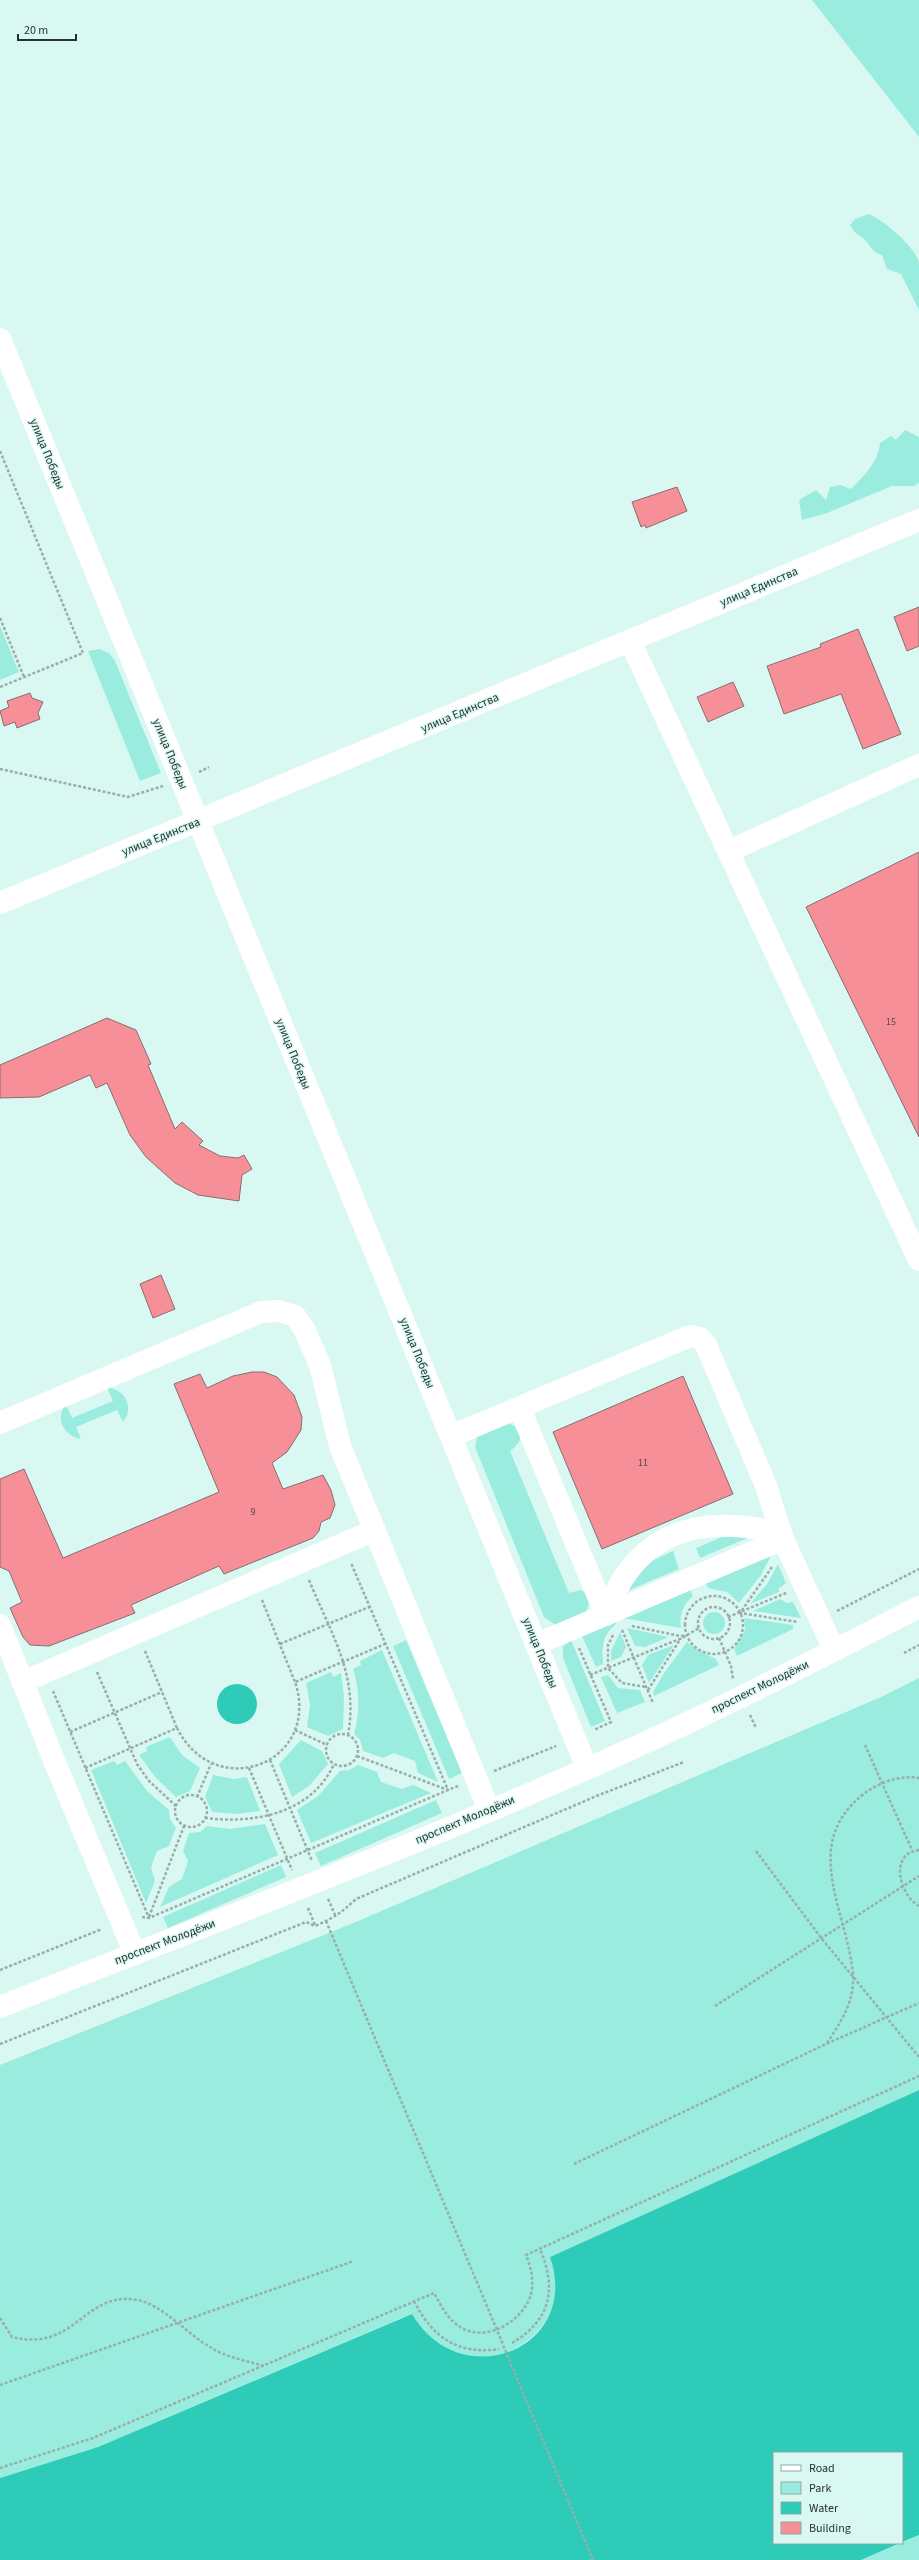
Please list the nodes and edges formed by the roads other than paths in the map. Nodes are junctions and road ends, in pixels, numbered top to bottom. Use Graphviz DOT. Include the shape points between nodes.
graph roads {
  1 [pos="0,339"];
  2 [pos="919,520"];
  3 [pos="630,641"];
  4 [pos="919,765"];
  5 [pos="198,822"];
  6 [pos="729,851"];
  7 [pos="0,904"];
  8 [pos="919,1260"];
  9 [pos="520,1409"];
  10 [pos="0,1423"];
  11 [pos="451,1436"];
  12 [pos="375,1530"];
  13 [pos="782,1539"];
  14 [pos="919,1607"];
  15 [pos="613,1621"];
  16 [pos="0,1625"];
  17 [pos="537,1644"];
  18 [pos="834,1650"];
  19 [pos="23,1682"];
  20 [pos="587,1768"];
  21 [pos="489,1810"];
  22 [pos="135,1954"];
  23 [pos="0,2007"];
  1 -- 5 [label="street, улица Победы"];
  2 -- 3 [label="street, улица Единства"];
  3 -- 5 [label="street, улица Единства"];
  3 -- 6 [label="street"];
  4 -- 6 [label="street"];
  5 -- 7 [label="street, улица Единства"];
  5 -- 11 [label="street, улица Победы"];
  6 -- 8 [label="street"];
  9 -- 11 [label="street"];
  9 -- 13 [label="street" via="690,1336 700,1338 706,1345 765,1484"];
  9 -- 15 [label="street"];
  10 -- 12 [label="street" via="261,1312 279,1311 295,1316 308,1336 320,1365 340,1446"];
  11 -- 17 [label="street, улица Победы"];
  12 -- 19 [label="street"];
  12 -- 21 [label="street"];
  13 -- 15 [label="street"];
  13 -- 15 [label="street" via="773,1532 757,1528 719,1525 689,1531 659,1542 645,1551 621,1578"];
  13 -- 18 [label="street"];
  14 -- 18 [label="street, проспект Молодёжи"];
  15 -- 17 [label="street"];
  16 -- 19 [label="street"];
  17 -- 20 [label="street, улица Победы"];
  18 -- 20 [label="street, проспект Молодёжи" via="674,1729"];
  19 -- 22 [label="street"];
  20 -- 21 [label="street, проспект Молодёжи"];
  21 -- 22 [label="street, проспект Молодёжи" via="300,1890"];
  22 -- 23 [label="street, проспект Молодёжи"];
}
